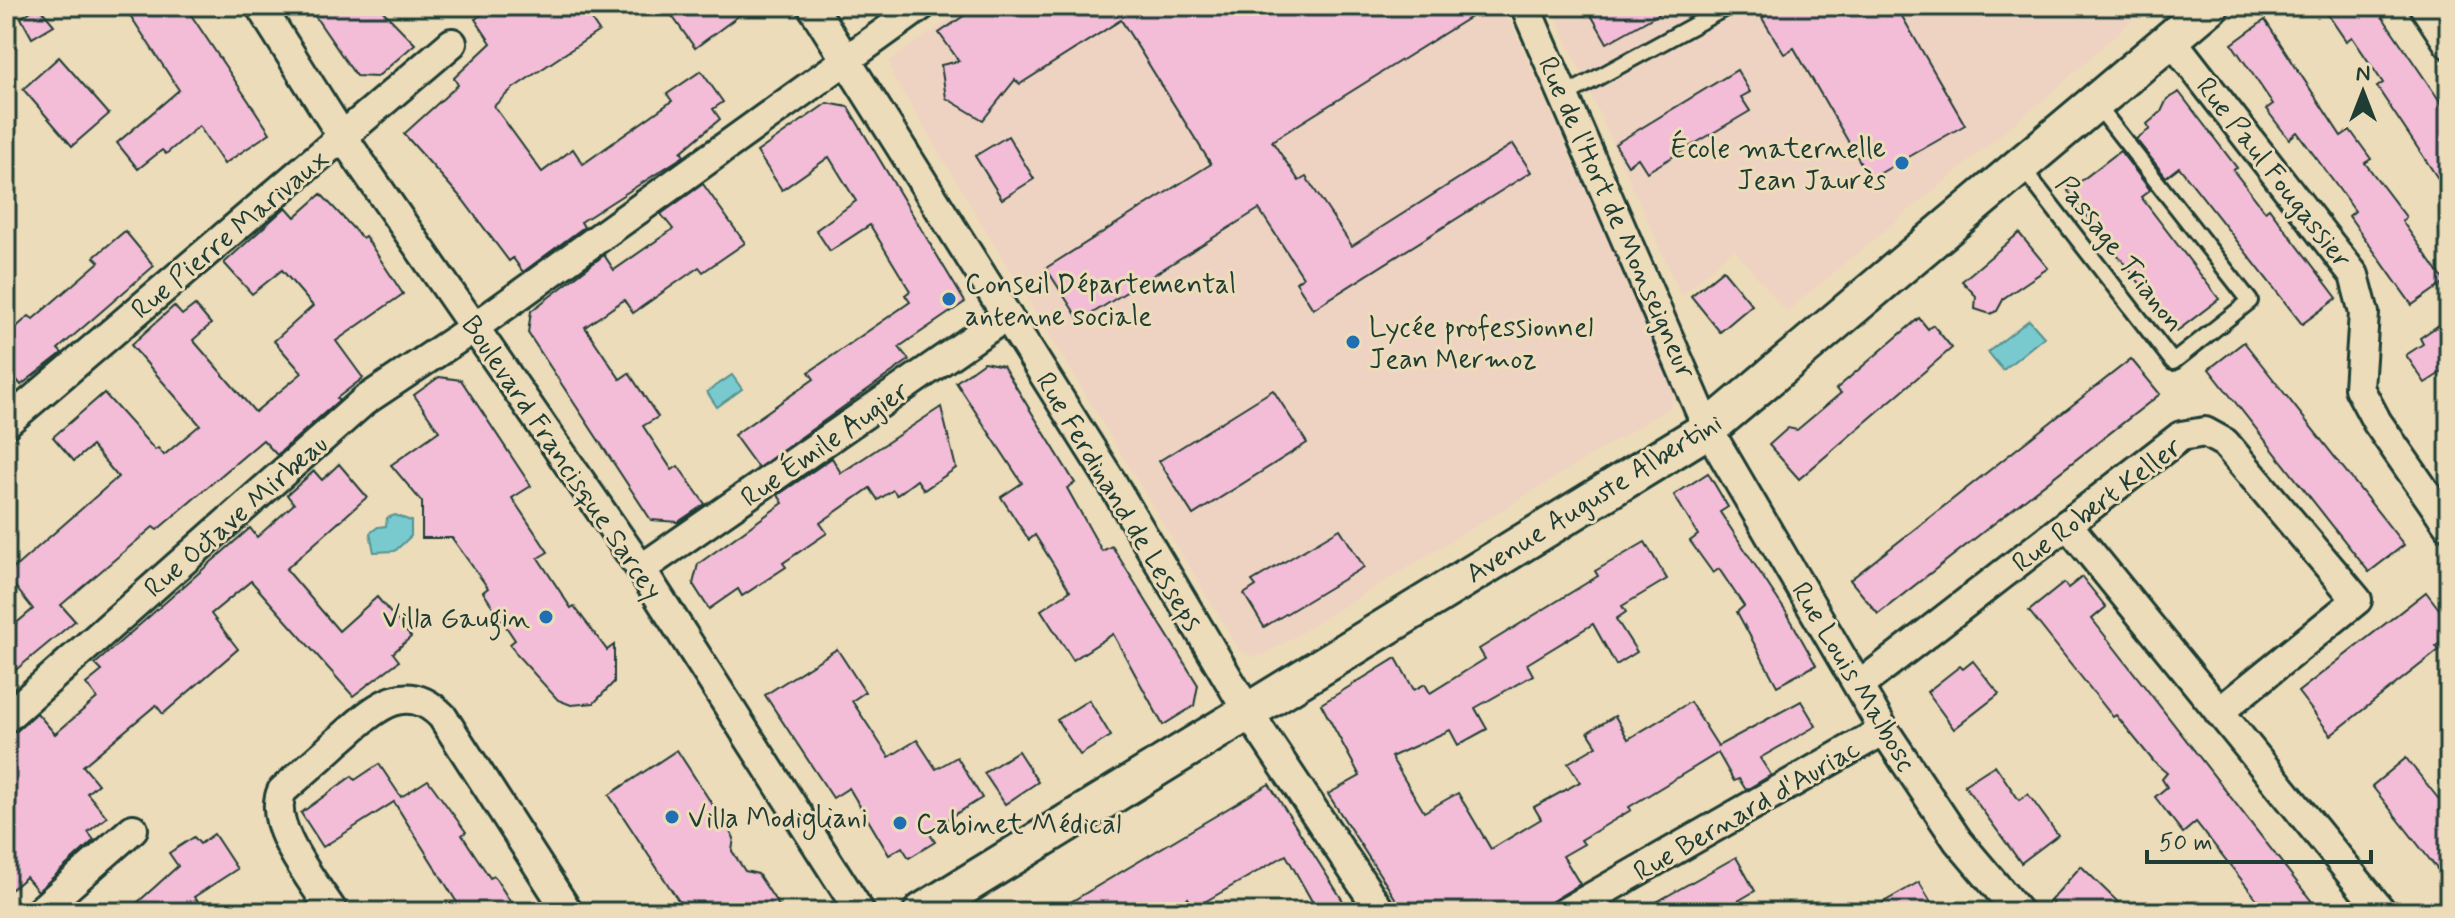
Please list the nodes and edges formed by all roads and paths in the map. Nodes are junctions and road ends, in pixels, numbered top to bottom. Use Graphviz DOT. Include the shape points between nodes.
graph roads {
  1 [pos="260,6"];
  2 [pos="812,6"];
  3 [pos="921,6"];
  4 [pos="1525,6"];
  5 [pos="1729,6"];
  6 [pos="2210,6"];
  7 [pos="2424,6"];
  8 [pos="2171,39"];
  9 [pos="452,43"];
  10 [pos="2449,44"];
  11 [pos="846,60"];
  12 [pos="1564,96"];
  13 [pos="2096,103"];
  14 [pos="342,136"];
  15 [pos="2021,166"];
  16 [pos="1006,316"];
  17 [pos="475,327"];
  18 [pos="6,423"];
  19 [pos="1708,429"];
  20 [pos="2067,524"];
  21 [pos="2449,526"];
  22 [pos="641,569"];
  23 [pos="1860,685"];
  24 [pos="1248,712"];
  25 [pos="2219,712"];
  26 [pos="6,718"];
  27 [pos="1884,730"];
  28 [pos="133,829"];
  29 [pos="39,912"];
  30 [pos="333,912"];
  31 [pos="568,912"];
  32 [pos="860,912"];
  33 [pos="922,912"];
  34 [pos="1381,912"];
  35 [pos="1566,912"];
  36 [pos="2018,912"];
  37 [pos="2382,912"];
  1 -- 14 [label="street, Boulevard Francisque Sarcey"];
  2 -- 11 [label="street, Rue Ferdinand de Lesseps"];
  3 -- 11 [label="street, Rue Octave Mirbeau"];
  4 -- 12 [label="street, Rue de l'Hort de Monseigneur"];
  5 -- 12 [label="lane"];
  6 -- 8 [label="street, Avenue Auguste Albertini"];
  7 -- 10 [label="street"];
  8 -- 13 [label="street, Avenue Auguste Albertini"];
  8 -- 21 [label="street, Rue Paul Fougassier" via="2354,275 2364,313 2359,388"];
  9 -- 14 [label="street, Rue Pierre Marivaux"];
  11 -- 16 [label="street, Rue Ferdinand de Lesseps"];
  11 -- 17 [label="street, Rue Octave Mirbeau"];
  12 -- 19 [label="street, Rue de l'Hort de Monseigneur"];
  13 -- 15 [label="street, Avenue Auguste Albertini"];
  13 -- 15 [label="lane, Passage Trianon" via="2250,301 2173,362"];
  14 -- 17 [label="street, Boulevard Francisque Sarcey"];
  14 -- 18 [label="street, Rue Pierre Marivaux"];
  15 -- 19 [label="street, Avenue Auguste Albertini"];
  16 -- 22 [label="street, Rue Émile Augier"];
  16 -- 24 [label="street, Rue Ferdinand de Lesseps"];
  17 -- 22 [label="street, Boulevard Francisque Sarcey"];
  17 -- 26 [label="street, Rue Octave Mirbeau" via="364,401"];
  19 -- 23 [label="street, Rue Louis Malbosc"];
  19 -- 24 [label="street, Avenue Auguste Albertini"];
  20 -- 23 [label="street, Rue Robert Keller"];
  20 -- 25 [label="street"];
  20 -- 25 [label="street, Rue Robert Keller" via="2181,436 2205,432 2225,443 2357,600"];
  22 -- 32 [label="street, Boulevard Francisque Sarcey"];
  23 -- 27 [label="street, Rue Louis Malbosc"];
  24 -- 33 [label="street, Avenue Auguste Albertini"];
  24 -- 34 [label="street, Rue Ferdinand de Lesseps"];
  25 -- 37 [label="street"];
  27 -- 35 [label="street, Rue Bernard d'Auriac"];
  27 -- 36 [label="street, Rue Louis Malbosc" via="1958,841"];
  28 -- 29 [label="street"];
  30 -- 31 [label="street" via="283,831 278,800 378,706 412,698 442,716"];
}
